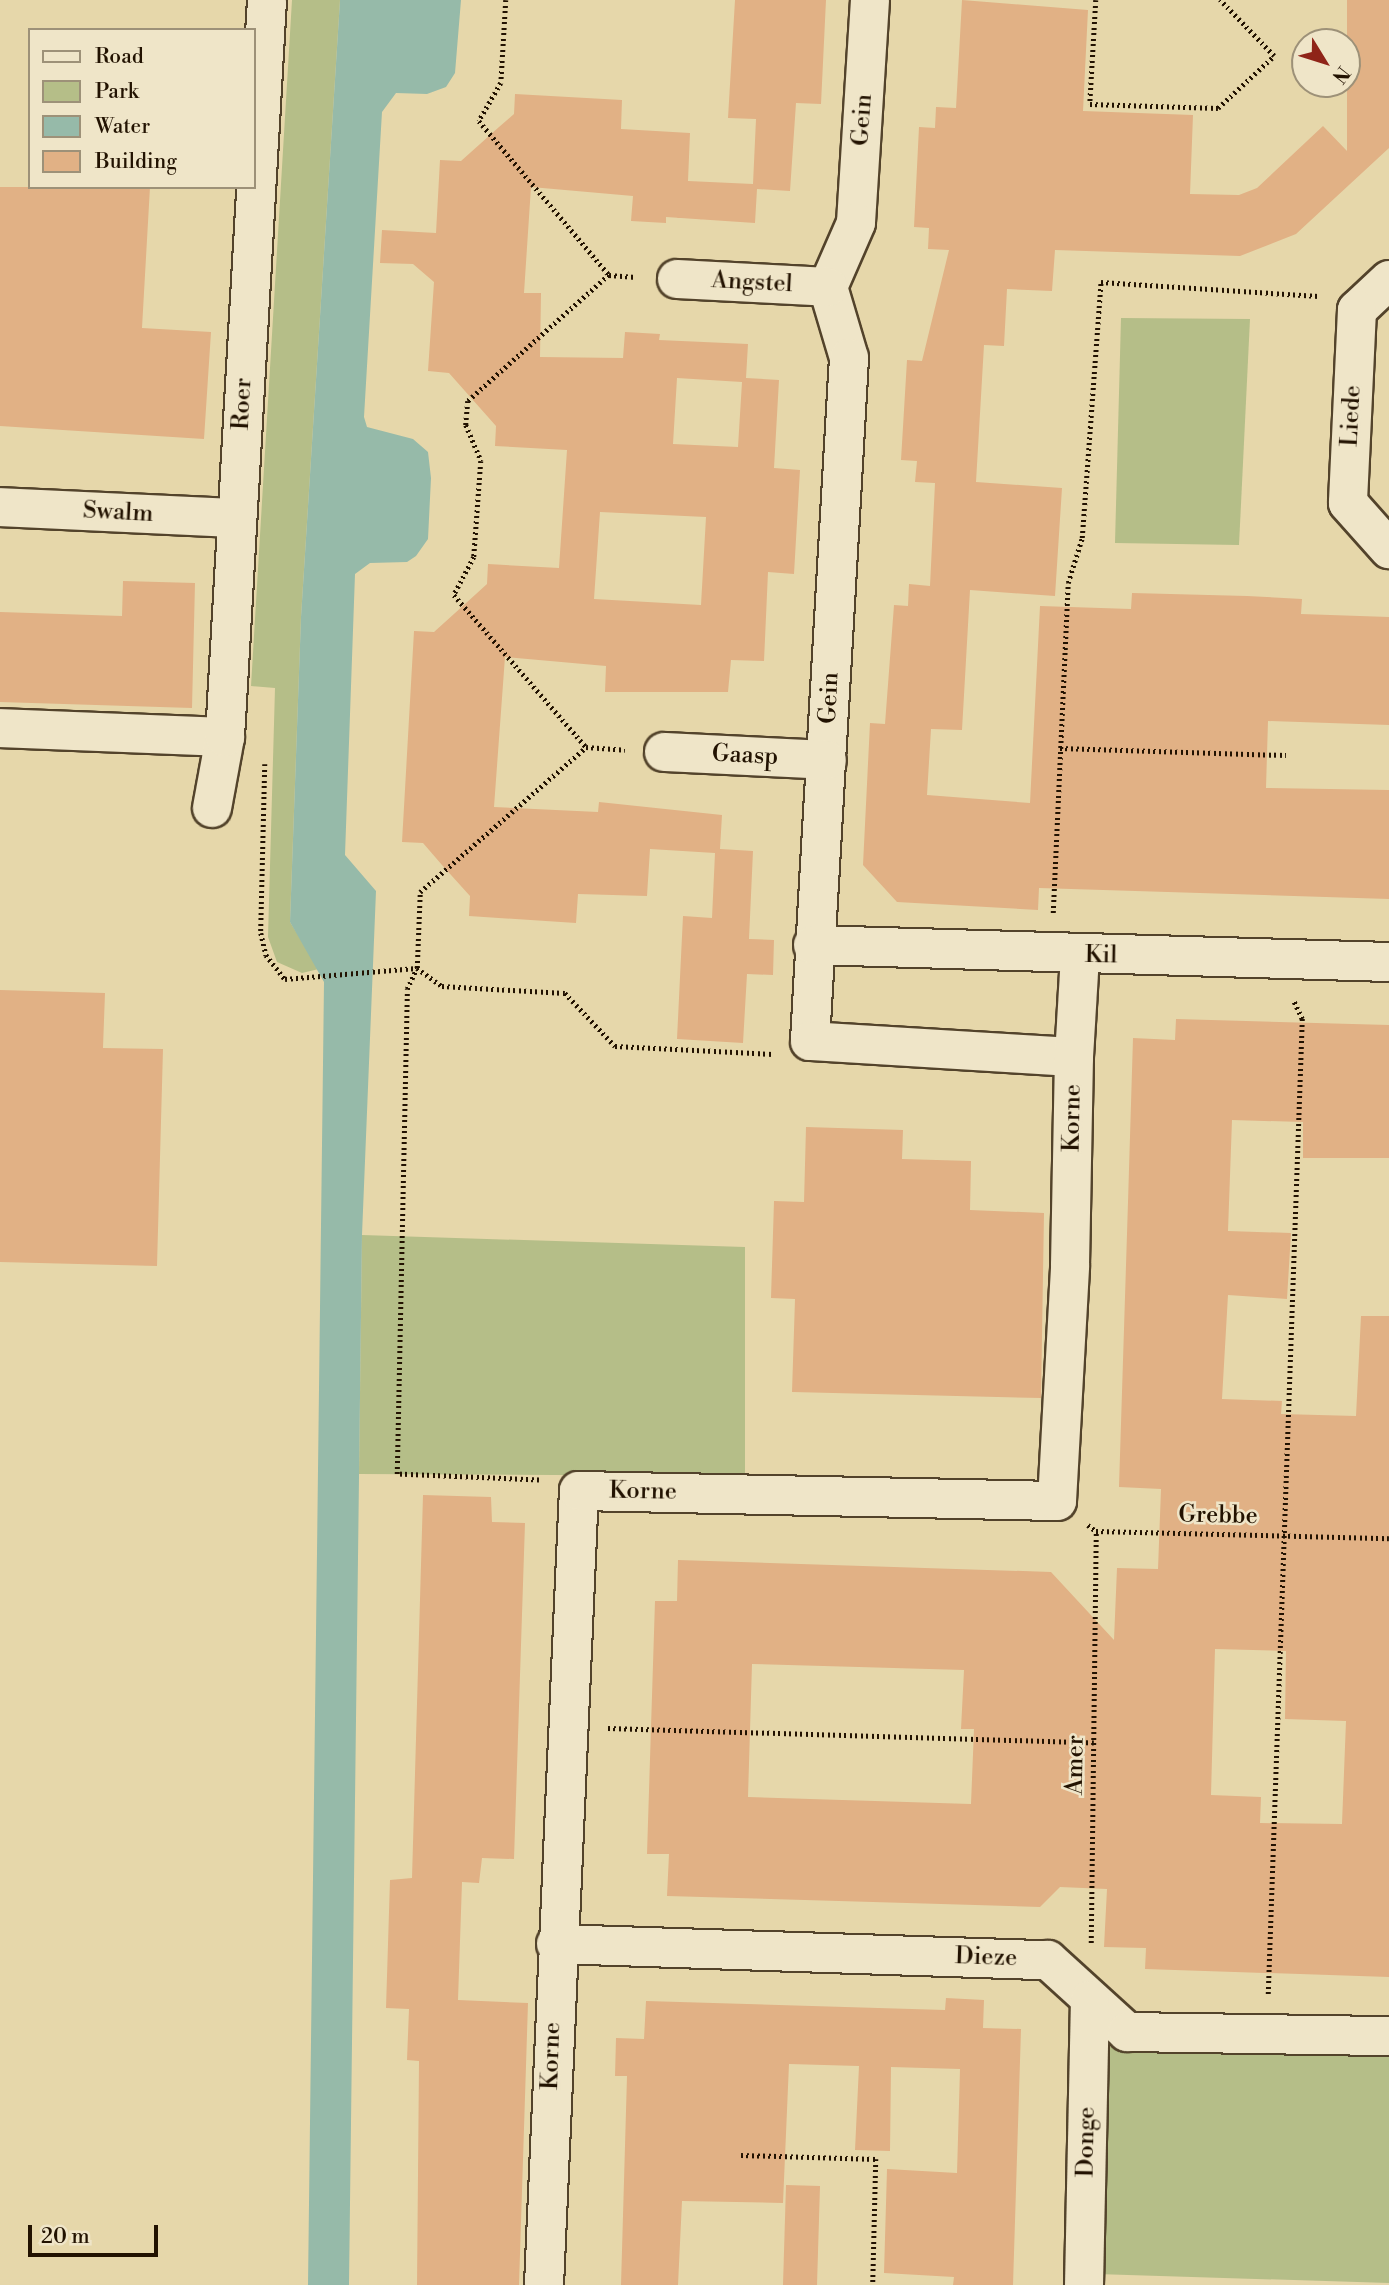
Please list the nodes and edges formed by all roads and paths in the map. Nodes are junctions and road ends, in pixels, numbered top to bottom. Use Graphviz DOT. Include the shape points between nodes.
graph roads {
  1 [pos="267,0"];
  2 [pos="506,0"];
  3 [pos="870,0"];
  4 [pos="1096,0"];
  5 [pos="1220,0"];
  6 [pos="256,184"];
  7 [pos="256,189"];
  8 [pos="609,275"];
  9 [pos="677,279"];
  10 [pos="828,287"];
  11 [pos="1379,290"];
  12 [pos="0,507"];
  13 [pos="236,518"];
  14 [pos="1389,549"];
  15 [pos="0,728"];
  16 [pos="225,737"];
  17 [pos="586,747"];
  18 [pos="1060,748"];
  19 [pos="664,752"];
  20 [pos="265,754"];
  21 [pos="1286,755"];
  22 [pos="827,760"];
  23 [pos="212,808"];
  24 [pos="813,945"];
  25 [pos="1066,955"];
  26 [pos="1293,960"];
  27 [pos="1389,962"];
  28 [pos="417,968"];
  29 [pos="810,1041"];
  30 [pos="1074,1057"];
  31 [pos="579,1491"];
  32 [pos="1057,1501"];
  33 [pos="1097,1531"];
  34 [pos="1286,1535"];
  35 [pos="1389,1538"];
  36 [pos="567,1727"];
  37 [pos="1094,1742"];
  38 [pos="555,1944"];
  39 [pos="1090,2000"];
  40 [pos="1267,2034"];
  41 [pos="1389,2036"];
  42 [pos="741,2155"];
  43 [pos="544,2285"];
  44 [pos="873,2285"];
  45 [pos="1084,2285"];
  1 -- 6 [label="street, Roer"];
  2 -- 8 [label="path" via="501,83 479,121"];
  3 -- 10 [label="street, Gein" via="856,223"];
  4 -- 5 [label="path" via="1090,104 1218,108 1274,56"];
  7 -- 13 [label="street, Roer"];
  8 -- 9 [label="path"];
  8 -- 17 [label="path" via="468,401 463,412 481,461 474,557 455,586 457,603"];
  9 -- 10 [label="street, Angstel"];
  10 -- 22 [label="street, Gein" via="849,358"];
  11 -- 14 [label="street, Liede" via="1357,310 1348,503"];
  11 -- 18 [label="path" via="1101,282 1082,538 1068,583"];
  12 -- 13 [label="street, Swalm"];
  13 -- 16 [label="street, Roer"];
  15 -- 16 [label="street"];
  16 -- 23 [label="street, Roer"];
  17 -- 19 [label="path"];
  17 -- 28 [label="path" via="420,892"];
  18 -- 21 [label="path"];
  18 -- 25 [label="path"];
  19 -- 22 [label="street, Gaasp"];
  20 -- 28 [label="path" via="261,933 275,969 285,979 302,979"];
  22 -- 24 [label="street, Gein"];
  24 -- 25 [label="street, Kil"];
  24 -- 29 [label="street, Gein"];
  25 -- 26 [label="street, Kil"];
  25 -- 30 [label="street"];
  26 -- 27 [label="street, Kil"];
  26 -- 34 [label="path" via="1290,995 1302,1019"];
  28 -- 29 [label="path" via="442,986 565,993 615,1046 772,1055"];
  28 -- 31 [label="path" via="407,989 397,1474 561,1481"];
  29 -- 30 [label="street"];
  30 -- 32 [label="street, Korne" via="1070,1265"];
  31 -- 32 [label="street, Korne"];
  31 -- 36 [label="street, Korne"];
  32 -- 33 [label="path"];
  33 -- 34 [label="path, Grebbe"];
  33 -- 37 [label="path, Amer"];
  34 -- 35 [label="path, Grebbe"];
  34 -- 40 [label="path"];
  36 -- 37 [label="path"];
  36 -- 38 [label="street, Korne"];
  37 -- 39 [label="path, Amer"];
  38 -- 39 [label="street, Dieze" via="1048,1960"];
  38 -- 43 [label="street, Korne"];
  39 -- 40 [label="street, Dieze" via="1127,2032"];
  39 -- 45 [label="street, Donge"];
  40 -- 41 [label="street, Dieze"];
  42 -- 44 [label="path" via="876,2159"];
}
